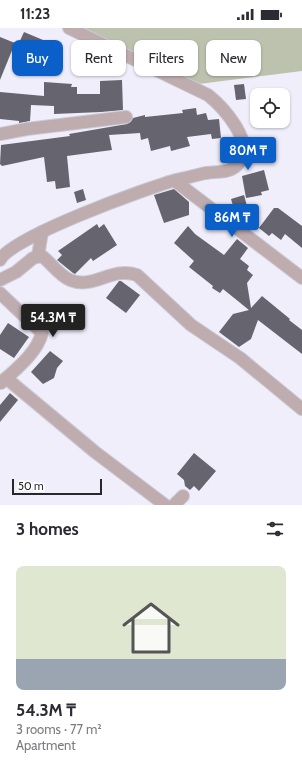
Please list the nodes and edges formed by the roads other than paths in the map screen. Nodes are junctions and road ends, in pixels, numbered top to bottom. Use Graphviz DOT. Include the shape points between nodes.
graph roads {
  1 [pos="69,28"];
  2 [pos="126,117"];
  3 [pos="0,134"];
  4 [pos="175,181"];
  5 [pos="42,232"];
  6 [pos="38,256"];
  7 [pos="0,260"];
  8 [pos="302,278"];
  9 [pos="0,280"];
  10 [pos="0,293"];
  11 [pos="3,381"];
  12 [pos="302,409"];
  13 [pos="183,496"];
  14 [pos="165,505"];
  15 [pos="174,505"];
  1 -- 4 [label="street" via="208,95 225,111 245,146 245,153 240,162 226,172 207,173"];
  2 -- 3 [label="street"];
  4 -- 5 [label="street" via="103,206"];
  4 -- 8 [label="street"];
  5 -- 6 [label="street"];
  5 -- 7 [label="street" via="9,251"];
  6 -- 9 [label="street"];
  6 -- 12 [label="street" via="42,256 69,280 77,282 89,283 116,273 128,272 137,275 191,325 240,358"];
  10 -- 11 [label="street" via="42,333 40,342"];
  11 -- 14 [label="street"];
  13 -- 15 [label="street"];
}
